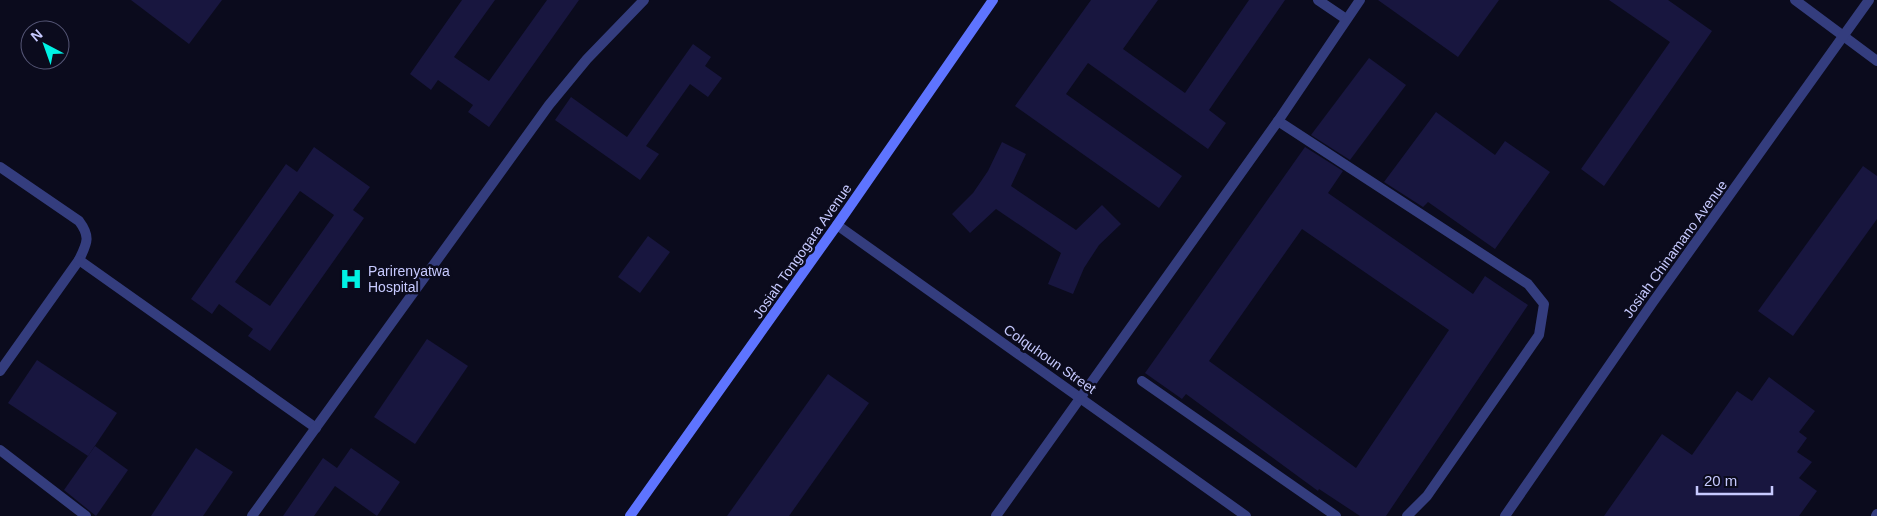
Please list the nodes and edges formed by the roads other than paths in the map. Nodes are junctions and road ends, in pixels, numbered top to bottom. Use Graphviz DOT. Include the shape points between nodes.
graph roads {
  1 [pos="644,0"];
  2 [pos="993,0"];
  3 [pos="1318,0"];
  4 [pos="1360,0"];
  5 [pos="1795,0"];
  6 [pos="1870,0"];
  7 [pos="1346,19"];
  8 [pos="1844,37"];
  9 [pos="1877,61"];
  10 [pos="1278,121"];
  11 [pos="0,166"];
  12 [pos="837,225"];
  13 [pos="79,260"];
  14 [pos="0,371"];
  15 [pos="1142,380"];
  16 [pos="1080,397"];
  17 [pos="316,428"];
  18 [pos="0,450"];
  19 [pos="86,516"];
  20 [pos="252,516"];
  21 [pos="630,516"];
  22 [pos="996,516"];
  23 [pos="1246,516"];
  24 [pos="1336,516"];
  25 [pos="1407,516"];
  26 [pos="1505,516"];
  1 -- 17 [label="street" via="548,105"];
  2 -- 12 [label="main road, Josiah Tongogara Avenue"];
  3 -- 7 [label="street"];
  4 -- 7 [label="street"];
  5 -- 8 [label="street"];
  6 -- 8 [label="street, Josiah Chinamano Avenue"];
  7 -- 10 [label="street"];
  8 -- 9 [label="street"];
  8 -- 26 [label="street, Josiah Chinamano Avenue" via="1653,302"];
  10 -- 16 [label="street"];
  10 -- 25 [label="street" via="1528,284 1544,304 1538,335 1427,496"];
  11 -- 13 [label="street" via="79,221 86,230 87,242"];
  12 -- 16 [label="street, Colquhoun Street"];
  12 -- 21 [label="main road, Josiah Tongogara Avenue"];
  13 -- 14 [label="street"];
  13 -- 17 [label="street"];
  15 -- 24 [label="street"];
  16 -- 22 [label="street"];
  16 -- 23 [label="street, Colquhoun Street"];
  17 -- 20 [label="street"];
  18 -- 19 [label="street"];
}
